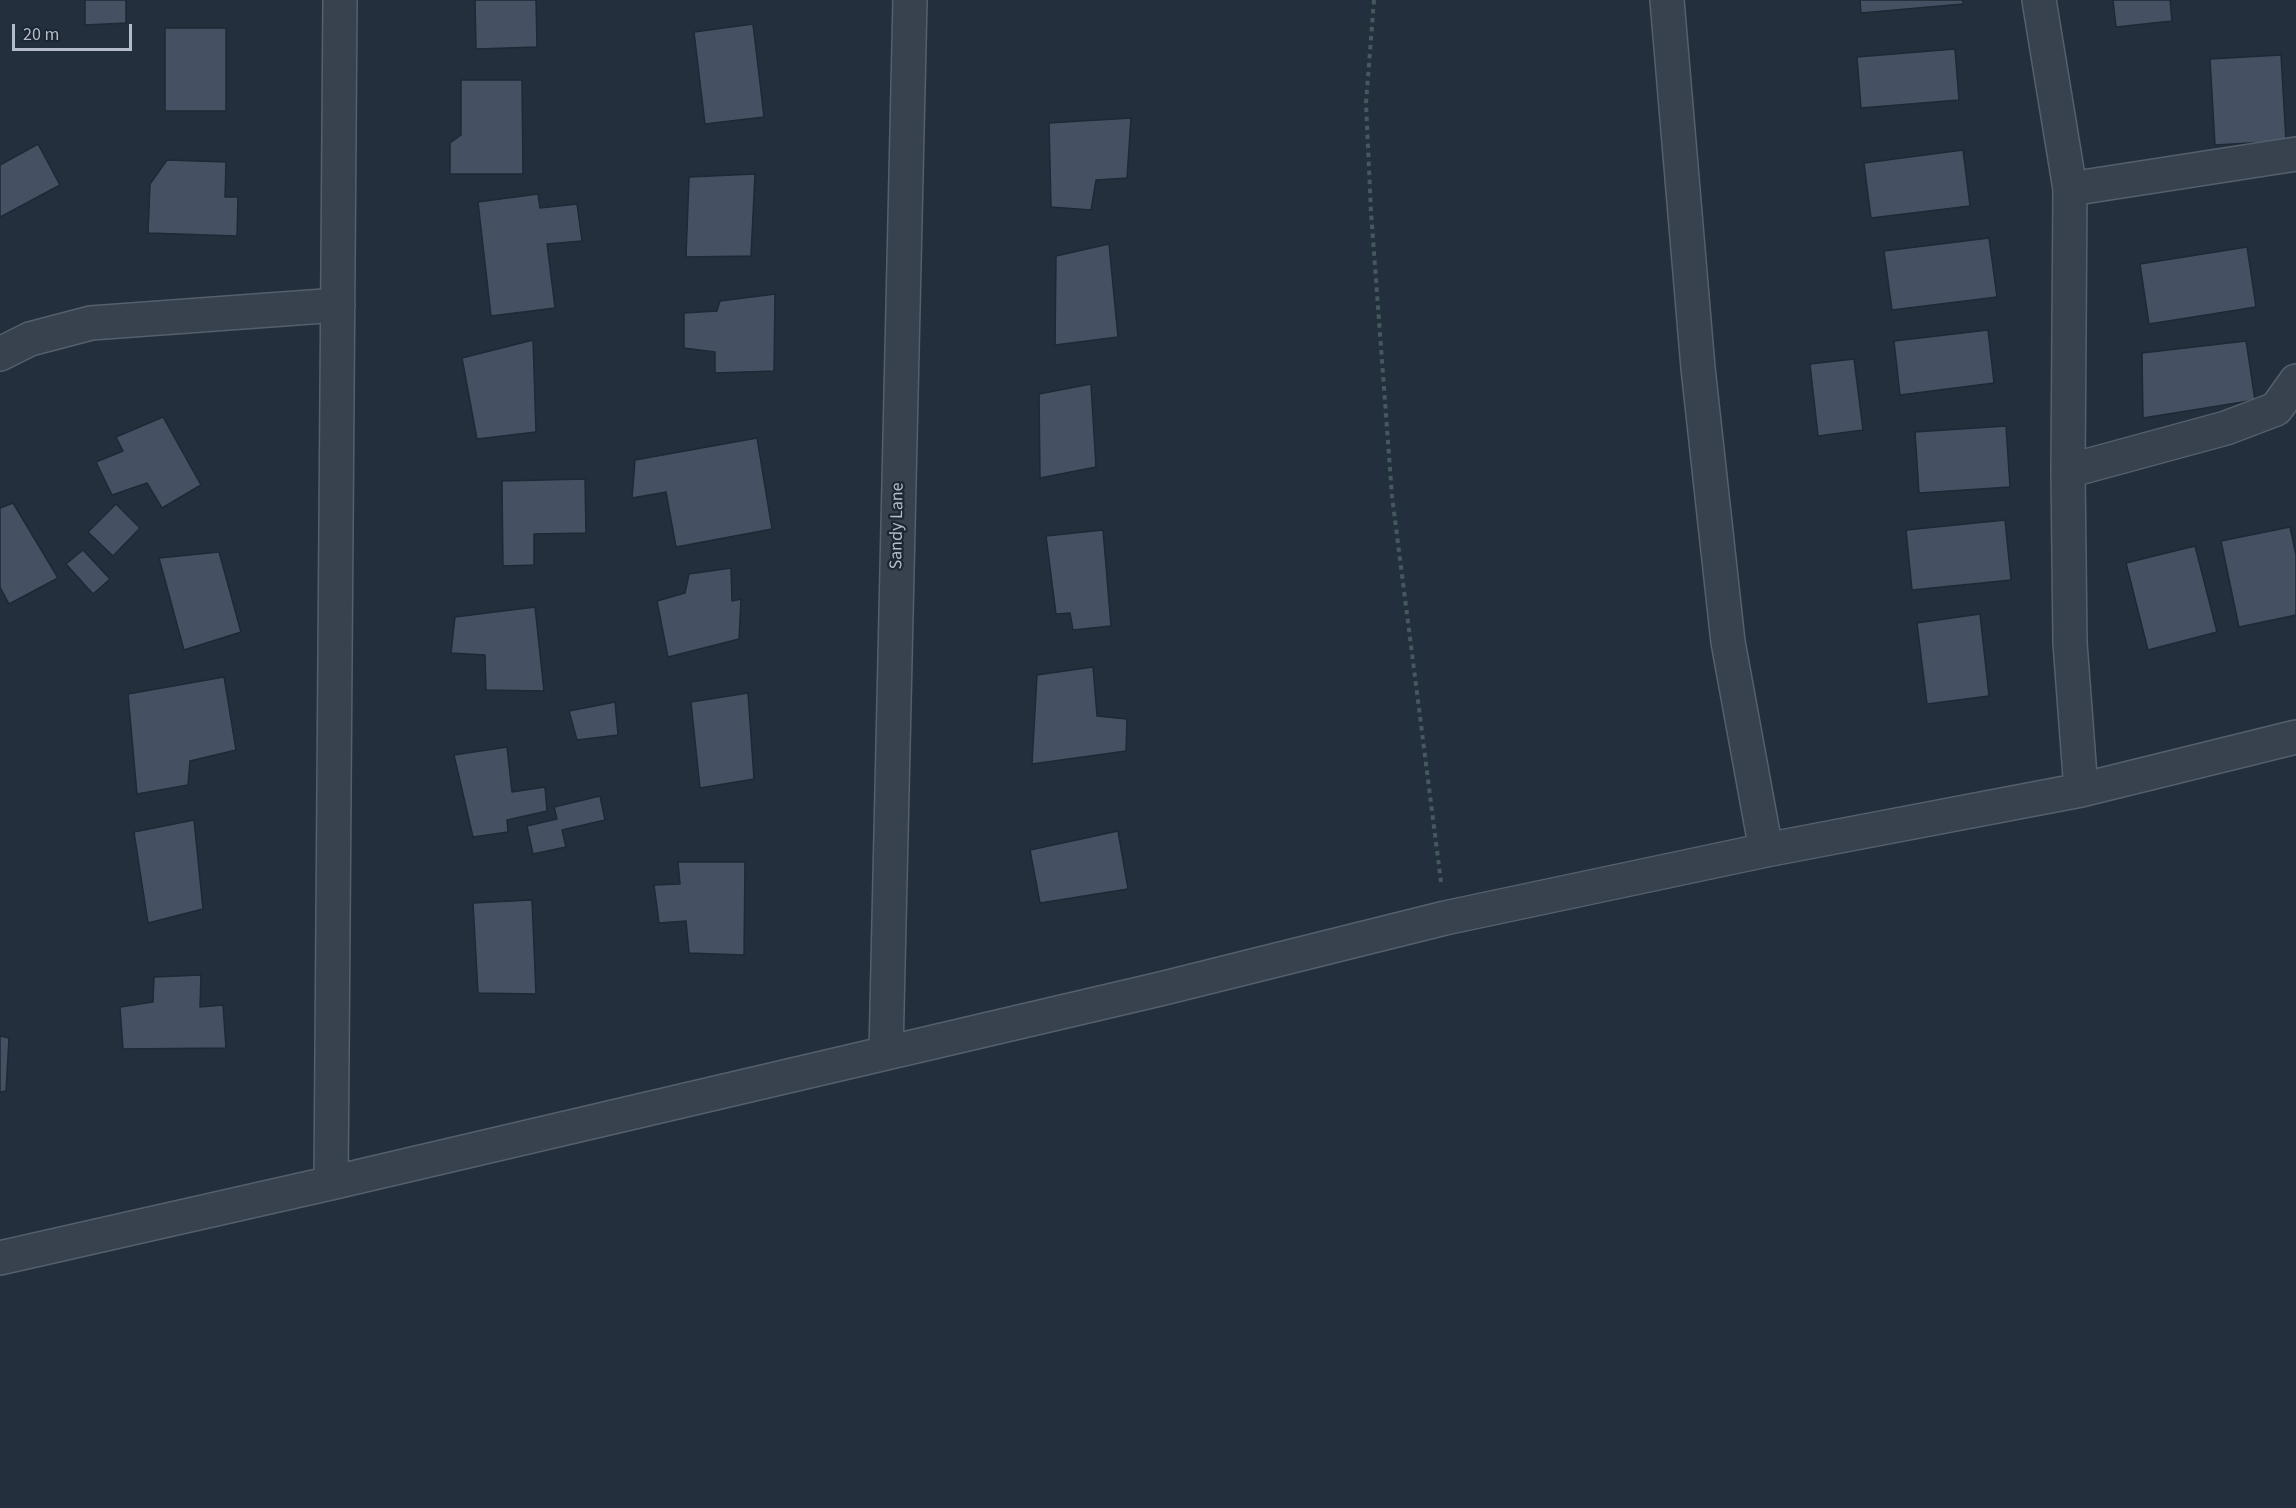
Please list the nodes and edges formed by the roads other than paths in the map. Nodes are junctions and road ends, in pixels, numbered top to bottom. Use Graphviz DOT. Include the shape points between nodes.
graph roads {
  1 [pos="340,0"];
  2 [pos="910,0"];
  3 [pos="1667,0"];
  4 [pos="2039,0"];
  5 [pos="2296,154"];
  6 [pos="2070,189"];
  7 [pos="338,305"];
  8 [pos="0,354"];
  9 [pos="2296,381"];
  10 [pos="2068,471"];
  11 [pos="2296,736"];
  12 [pos="2081,790"];
  13 [pos="1766,850"];
  14 [pos="886,1053"];
  15 [pos="331,1183"];
  16 [pos="0,1258"];
  1 -- 7 [label="street"];
  2 -- 14 [label="street, Sandy Lane"];
  3 -- 13 [label="street" via="1698,368 1728,642"];
  4 -- 6 [label="street"];
  5 -- 6 [label="street"];
  6 -- 10 [label="street"];
  7 -- 8 [label="street" via="91,323 30,339"];
  7 -- 15 [label="street"];
  9 -- 10 [label="street" via="2276,410 2226,428"];
  10 -- 12 [label="street" via="2070,643"];
  11 -- 12 [label="street"];
  12 -- 13 [label="street"];
  13 -- 14 [label="street" via="1445,918 1160,990"];
  14 -- 15 [label="street"];
  15 -- 16 [label="street"];
}
